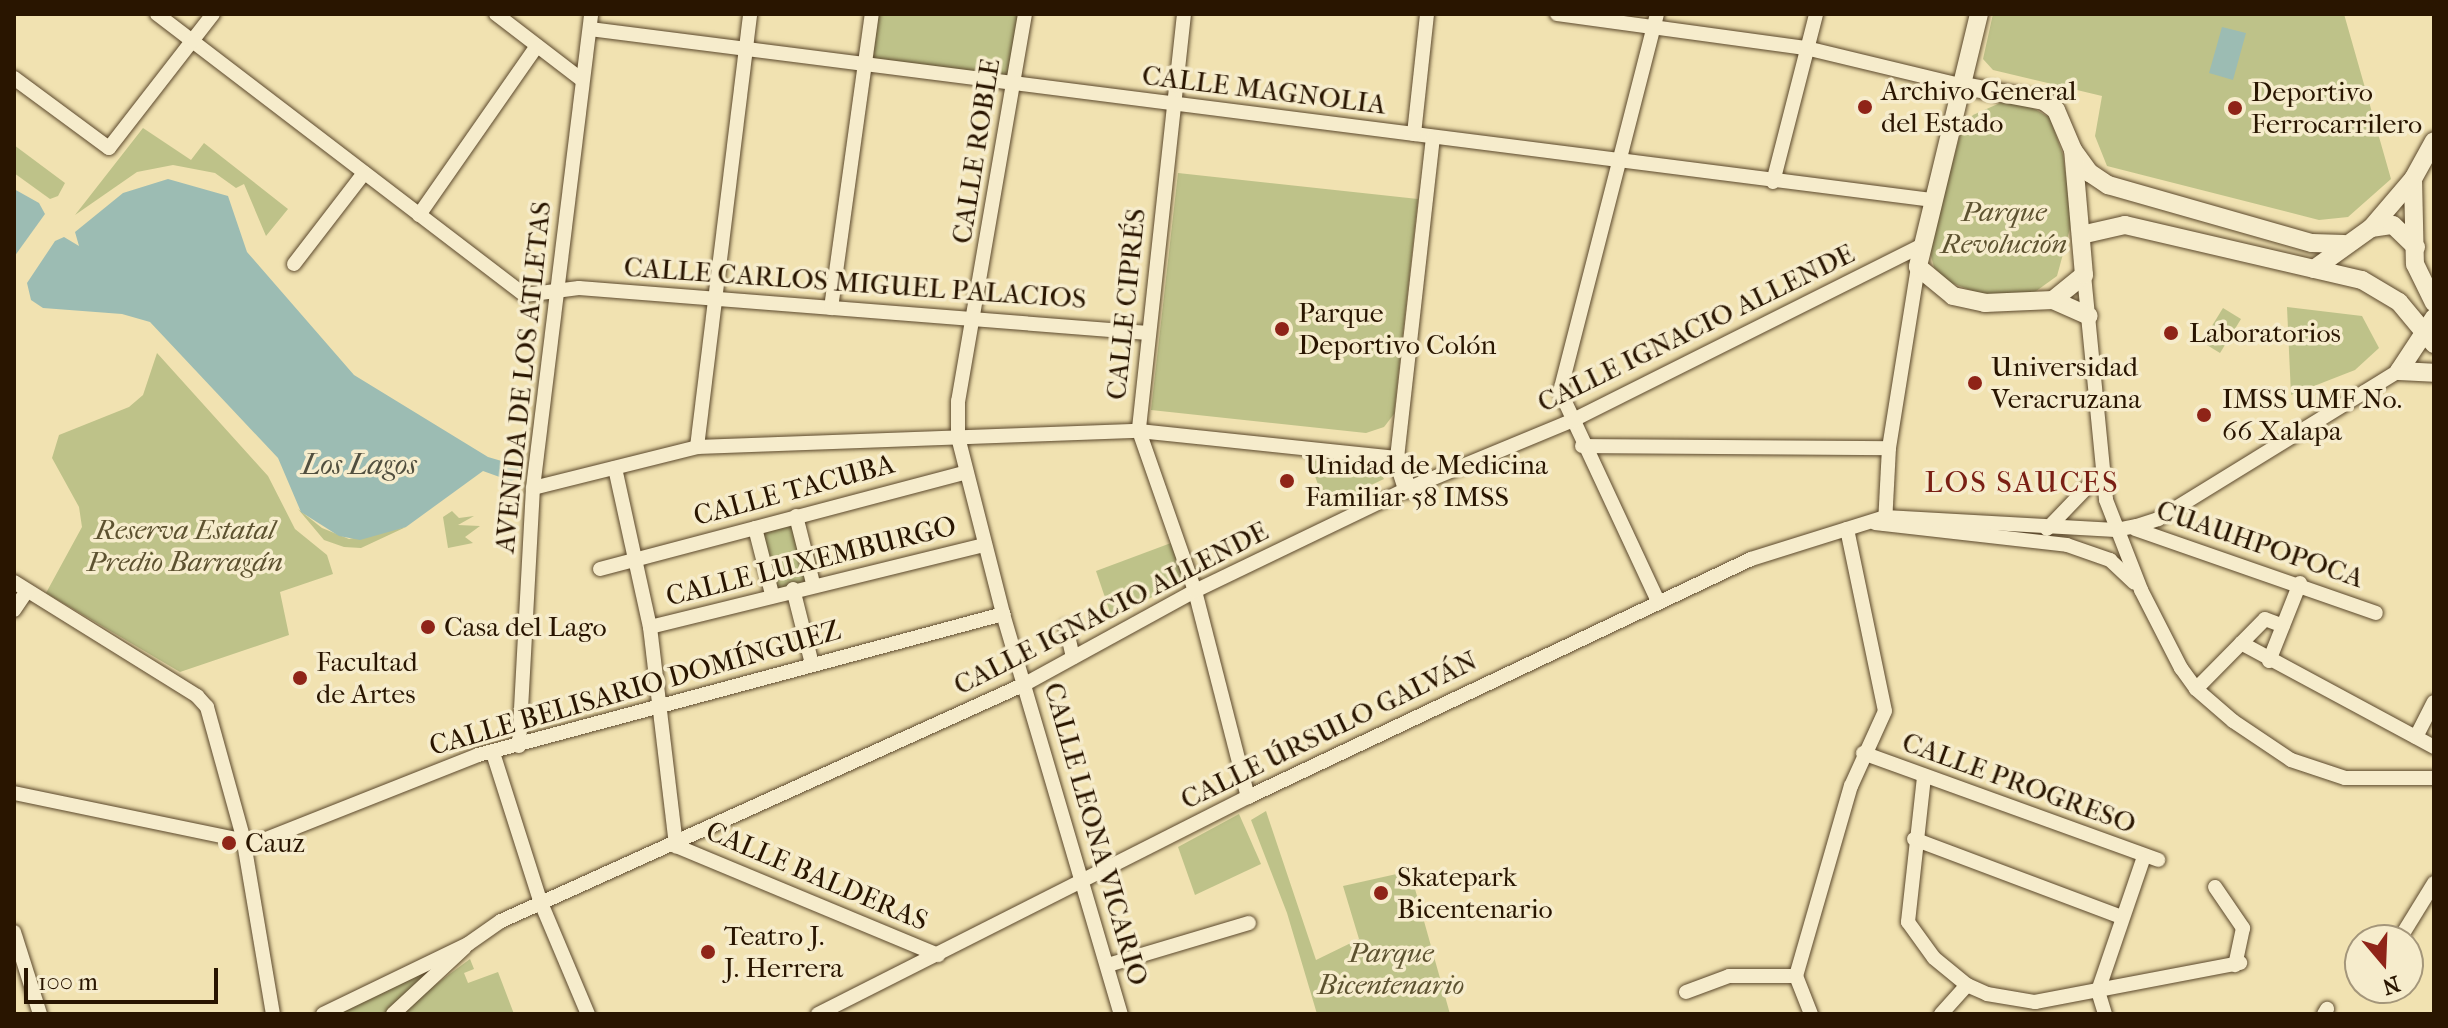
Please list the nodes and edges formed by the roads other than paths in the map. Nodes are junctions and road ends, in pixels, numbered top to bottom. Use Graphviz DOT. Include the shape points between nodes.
graph roads {
  1 [pos="157,14"];
  2 [pos="213,14"];
  3 [pos="496,14"];
  4 [pos="750,14"];
  5 [pos="872,14"];
  6 [pos="1025,14"];
  7 [pos="1184,14"];
  8 [pos="1427,14"];
  9 [pos="1557,14"];
  10 [pos="1816,14"];
  11 [pos="1979,14"];
  12 [pos="1656,20"];
  13 [pos="590,21"];
  14 [pos="192,41"];
  15 [pos="537,46"];
  16 [pos="1806,48"];
  17 [pos="746,51"];
  18 [pos="1970,56"];
  19 [pos="865,66"];
  20 [pos="14,78"];
  21 [pos="582,80"];
  22 [pos="1012,85"];
  23 [pos="1964,86"];
  24 [pos="1996,92"];
  25 [pos="1175,105"];
  26 [pos="1957,110"];
  27 [pos="1414,134"];
  28 [pos="1433,137"];
  29 [pos="2434,141"];
  30 [pos="2073,150"];
  31 [pos="2429,156"];
  32 [pos="1623,161"];
  33 [pos="364,173"];
  34 [pos="2413,179"];
  35 [pos="1773,182"];
  36 [pos="1933,200"];
  37 [pos="419,215"];
  38 [pos="2371,228"];
  39 [pos="2081,235"];
  40 [pos="2344,244"];
  41 [pos="1922,245"];
  42 [pos="2416,247"];
  43 [pos="294,264"];
  44 [pos="1918,267"];
  45 [pos="2314,269"];
  46 [pos="2084,275"];
  47 [pos="558,292"];
  48 [pos="713,300"];
  49 [pos="2053,300"];
  50 [pos="2434,303"];
  51 [pos="831,308"];
  52 [pos="2089,316"];
  53 [pos="975,317"];
  54 [pos="2431,332"];
  55 [pos="1148,333"];
  56 [pos="2399,371"];
  57 [pos="2434,373"];
  58 [pos="1571,421"];
  59 [pos="1139,431"];
  60 [pos="958,437"];
  61 [pos="1582,446"];
  62 [pos="697,447"];
  63 [pos="1889,448"];
  64 [pos="1397,458"];
  65 [pos="615,468"];
  66 [pos="966,472"];
  67 [pos="2100,474"];
  68 [pos="533,488"];
  69 [pos="1407,489"];
  70 [pos="796,516"];
  71 [pos="1882,523"];
  72 [pos="2050,525"];
  73 [pos="755,528"];
  74 [pos="1847,529"];
  75 [pos="2121,529"];
  76 [pos="2039,539"];
  77 [pos="985,545"];
  78 [pos="635,559"];
  79 [pos="600,569"];
  80 [pos="14,582"];
  81 [pos="813,583"];
  82 [pos="2300,583"];
  83 [pos="793,589"];
  84 [pos="2141,590"];
  85 [pos="1195,591"];
  86 [pos="26,592"];
  87 [pos="772,594"];
  88 [pos="1657,599"];
  89 [pos="14,610"];
  90 [pos="2376,613"];
  91 [pos="1003,614"];
  92 [pos="2283,626"];
  93 [pos="650,627"];
  94 [pos="1066,627"];
  95 [pos="2241,643"];
  96 [pos="1073,657"];
  97 [pos="2269,661"];
  98 [pos="812,664"];
  99 [pos="1025,684"];
  100 [pos="2196,689"];
  101 [pos="2434,702"];
  102 [pos="661,703"];
  103 [pos="2416,737"];
  104 [pos="519,746"];
  105 [pos="2434,747"];
  106 [pos="493,753"];
  107 [pos="1863,753"];
  108 [pos="1924,777"];
  109 [pos="2434,778"];
  110 [pos="14,793"];
  111 [pos="1248,797"];
  112 [pos="243,837"];
  113 [pos="1914,839"];
  114 [pos="676,846"];
  115 [pos="1082,882"];
  116 [pos="2434,883"];
  117 [pos="2215,887"];
  118 [pos="541,903"];
  119 [pos="2122,917"];
  120 [pos="1249,923"];
  121 [pos="2409,924"];
  122 [pos="14,932"];
  123 [pos="468,944"];
  124 [pos="938,955"];
  125 [pos="1108,965"];
  126 [pos="1796,976"];
  127 [pos="1967,985"];
  128 [pos="2098,991"];
  129 [pos="1686,992"];
  130 [pos="40,1014"];
  131 [pos="273,1014"];
  132 [pos="323,1014"];
  133 [pos="393,1014"];
  134 [pos="588,1014"];
  135 [pos="818,1014"];
  136 [pos="1121,1014"];
  137 [pos="1811,1014"];
  138 [pos="1941,1014"];
  139 [pos="2105,1014"];
  1 -- 14 [label="street, CALLE CARLOS MIGUEL PALACIOS"];
  2 -- 14 [label="street"];
  3 -- 15 [label="street"];
  4 -- 17 [label="street"];
  5 -- 19 [label="street"];
  6 -- 22 [label="street, CALLE ROBLE"];
  7 -- 25 [label="street, CALLE CIPRÉS"];
  8 -- 27 [label="street"];
  9 -- 12 [label="street"];
  10 -- 16 [label="street"];
  11 -- 18 [label="main road"];
  12 -- 16 [label="street"];
  12 -- 32 [label="street"];
  13 -- 17 [label="street, CALLE MAGNOLIA"];
  13 -- 21 [label="street, AVENIDA DE LOS ATLETAS"];
  14 -- 20 [label="street" via="109,148"];
  14 -- 33 [label="street, CALLE CARLOS MIGUEL PALACIOS"];
  15 -- 21 [label="street"];
  15 -- 37 [label="street"];
  16 -- 23 [label="street"];
  16 -- 35 [label="street"];
  17 -- 19 [label="street, CALLE MAGNOLIA"];
  17 -- 48 [label="street"];
  18 -- 23 [label="main road"];
  18 -- 24 [label="main road" via="1978,76"];
  19 -- 22 [label="street, CALLE MAGNOLIA"];
  19 -- 51 [label="street"];
  21 -- 47 [label="street, AVENIDA DE LOS ATLETAS"];
  22 -- 25 [label="street, CALLE MAGNOLIA"];
  22 -- 53 [label="street, CALLE ROBLE"];
  23 -- 24 [label="main road"];
  23 -- 26 [label="main road"];
  24 -- 26 [label="main road"];
  24 -- 30 [label="main road" via="2044,101 2065,125"];
  25 -- 27 [label="street, CALLE MAGNOLIA"];
  25 -- 55 [label="street, CALLE CIPRÉS"];
  26 -- 36 [label="main road"];
  27 -- 28 [label="street, CALLE MAGNOLIA"];
  28 -- 32 [label="street, CALLE MAGNOLIA"];
  28 -- 64 [label="street"];
  29 -- 31 [label="main road"];
  30 -- 39 [label="main road"];
  30 -- 40 [label="main road" via="2090,173 2108,185 2312,243"];
  31 -- 34 [label="main road"];
  32 -- 35 [label="street, CALLE MAGNOLIA"];
  32 -- 58 [label="street" via="1560,391"];
  33 -- 37 [label="street, CALLE CARLOS MIGUEL PALACIOS"];
  33 -- 43 [label="street"];
  34 -- 38 [label="main road"];
  34 -- 42 [label="main road"];
  35 -- 36 [label="street, CALLE MAGNOLIA"];
  36 -- 41 [label="main road"];
  37 -- 47 [label="street, CALLE CARLOS MIGUEL PALACIOS" via="525,295"];
  38 -- 40 [label="main road"];
  38 -- 42 [label="main road" via="2393,225"];
  39 -- 45 [label="main road" via="2125,225"];
  39 -- 46 [label="main road"];
  40 -- 45 [label="main road"];
  41 -- 44 [label="main road"];
  41 -- 58 [label="street, CALLE IGNACIO ALLENDE"];
  42 -- 50 [label="main road" via="2415,264"];
  44 -- 49 [label="main road" via="1953,296 1985,303"];
  44 -- 63 [label="street"];
  45 -- 54 [label="main road" via="2379,287"];
  46 -- 49 [label="main road"];
  46 -- 52 [label="street"];
  47 -- 48 [label="street, CALLE CARLOS MIGUEL PALACIOS" via="579,288"];
  47 -- 68 [label="street, AVENIDA DE LOS ATLETAS"];
  48 -- 51 [label="street, CALLE CARLOS MIGUEL PALACIOS"];
  48 -- 62 [label="street"];
  49 -- 52 [label="main road"];
  51 -- 53 [label="street, CALLE CARLOS MIGUEL PALACIOS"];
  52 -- 67 [label="street"];
  53 -- 55 [label="street, CALLE CARLOS MIGUEL PALACIOS"];
  53 -- 60 [label="street, CALLE ROBLE" via="958,401"];
  54 -- 56 [label="main road"];
  55 -- 59 [label="street, CALLE CIPRÉS"];
  56 -- 57 [label="main road"];
  56 -- 75 [label="street" via="2158,519"];
  58 -- 61 [label="street"];
  58 -- 69 [label="street, CALLE IGNACIO ALLENDE"];
  59 -- 60 [label="street"];
  59 -- 64 [label="street"];
  59 -- 85 [label="street, CALLE CIPRÉS"];
  60 -- 62 [label="street"];
  60 -- 66 [label="street, CALLE LEONA VICARIO"];
  61 -- 63 [label="street"];
  61 -- 88 [label="street"];
  62 -- 65 [label="street"];
  63 -- 71 [label="street"];
  64 -- 69 [label="main road"];
  65 -- 68 [label="street"];
  65 -- 78 [label="street"];
  66 -- 70 [label="street, CALLE TACUBA"];
  66 -- 77 [label="street, CALLE LEONA VICARIO"];
  67 -- 72 [label="street"];
  67 -- 75 [label="street"];
  68 -- 104 [label="street, AVENIDA DE LOS ATLETAS"];
  69 -- 85 [label="street, CALLE IGNACIO ALLENDE"];
  70 -- 73 [label="street, CALLE TACUBA"];
  70 -- 81 [label="street"];
  71 -- 72 [label="street, CALLE ÚRSULO GALVÁN"];
  71 -- 74 [label="street, CALLE ÚRSULO GALVÁN"];
  71 -- 76 [label="street, CALLE ÚRSULO GALVÁN"];
  72 -- 75 [label="street, CALLE ÚRSULO GALVÁN"];
  72 -- 76 [label="street"];
  73 -- 78 [label="street, CALLE TACUBA"];
  73 -- 87 [label="street"];
  74 -- 88 [label="street, CALLE ÚRSULO GALVÁN" via="1751,559"];
  74 -- 107 [label="street" via="1885,711"];
  75 -- 82 [label="street, CUAUHPOPOCA" via="2154,532"];
  75 -- 84 [label="street"];
  76 -- 84 [label="street, CALLE ÚRSULO GALVÁN" via="2101,555"];
  77 -- 81 [label="street, CALLE LUXEMBURGO"];
  77 -- 91 [label="street, CALLE LEONA VICARIO"];
  78 -- 79 [label="street, CALLE TACUBA"];
  78 -- 93 [label="street"];
  80 -- 86 [label="street"];
  81 -- 83 [label="street, CALLE LUXEMBURGO"];
  82 -- 90 [label="street, CUAUHPOPOCA"];
  82 -- 92 [label="street"];
  83 -- 87 [label="street, CALLE LUXEMBURGO"];
  83 -- 98 [label="street"];
  84 -- 100 [label="street"];
  85 -- 96 [label="street, CALLE IGNACIO ALLENDE"];
  85 -- 111 [label="street, CALLE CIPRÉS"];
  86 -- 89 [label="street"];
  86 -- 112 [label="street" via="197,696 213,720"];
  87 -- 93 [label="street, CALLE LUXEMBURGO"];
  88 -- 111 [label="street, CALLE ÚRSULO GALVÁN"];
  91 -- 98 [label="street, CALLE BELISARIO DOMÍNGUEZ"];
  91 -- 99 [label="street, CALLE LEONA VICARIO"];
  92 -- 95 [label="street" via="2265,619"];
  92 -- 97 [label="street"];
  93 -- 102 [label="street"];
  94 -- 96 [label="street"];
  95 -- 97 [label="street"];
  95 -- 100 [label="street"];
  96 -- 99 [label="street, CALLE IGNACIO ALLENDE"];
  97 -- 103 [label="street"];
  98 -- 102 [label="street, CALLE BELISARIO DOMÍNGUEZ"];
  99 -- 114 [label="street, CALLE IGNACIO ALLENDE"];
  99 -- 115 [label="street, CALLE LEONA VICARIO"];
  100 -- 109 [label="street" via="2263,744 2317,771 2376,782"];
  101 -- 103 [label="street"];
  102 -- 104 [label="street, CALLE BELISARIO DOMÍNGUEZ"];
  102 -- 114 [label="street"];
  103 -- 105 [label="street"];
  104 -- 106 [label="street, CALLE BELISARIO DOMÍNGUEZ"];
  106 -- 112 [label="street, CALLE BELISARIO DOMÍNGUEZ" via="443,767 256,843"];
  106 -- 118 [label="street"];
  107 -- 108 [label="street, CALLE PROGRESO"];
  107 -- 126 [label="street"];
  108 -- 113 [label="street"];
  108 -- 119 [label="street, CALLE PROGRESO" via="2151,859"];
  110 -- 112 [label="street, CALLE BELISARIO DOMÍNGUEZ"];
  111 -- 115 [label="street, CALLE ÚRSULO GALVÁN"];
  112 -- 131 [label="street"];
  113 -- 119 [label="street"];
  113 -- 127 [label="street" via="1908,922 1934,958"];
  114 -- 118 [label="street, CALLE IGNACIO ALLENDE"];
  114 -- 124 [label="street, CALLE BALDERAS"];
  115 -- 124 [label="street, CALLE ÚRSULO GALVÁN"];
  115 -- 125 [label="street, CALLE LEONA VICARIO"];
  116 -- 121 [label="street"];
  117 -- 128 [label="street" via="2243,928 2238,964"];
  118 -- 123 [label="street, CALLE IGNACIO ALLENDE"];
  118 -- 134 [label="street"];
  119 -- 128 [label="street"];
  120 -- 125 [label="street"];
  122 -- 130 [label="street"];
  123 -- 132 [label="street, CALLE IGNACIO ALLENDE"];
  123 -- 133 [label="street" via="448,969"];
  124 -- 135 [label="street, CALLE ÚRSULO GALVÁN"];
  125 -- 136 [label="street, CALLE LEONA VICARIO"];
  126 -- 129 [label="street" via="1729,976"];
  126 -- 137 [label="street"];
  127 -- 128 [label="street" via="2010,1000 2035,1002"];
  127 -- 138 [label="street"];
  128 -- 139 [label="street"];
}
